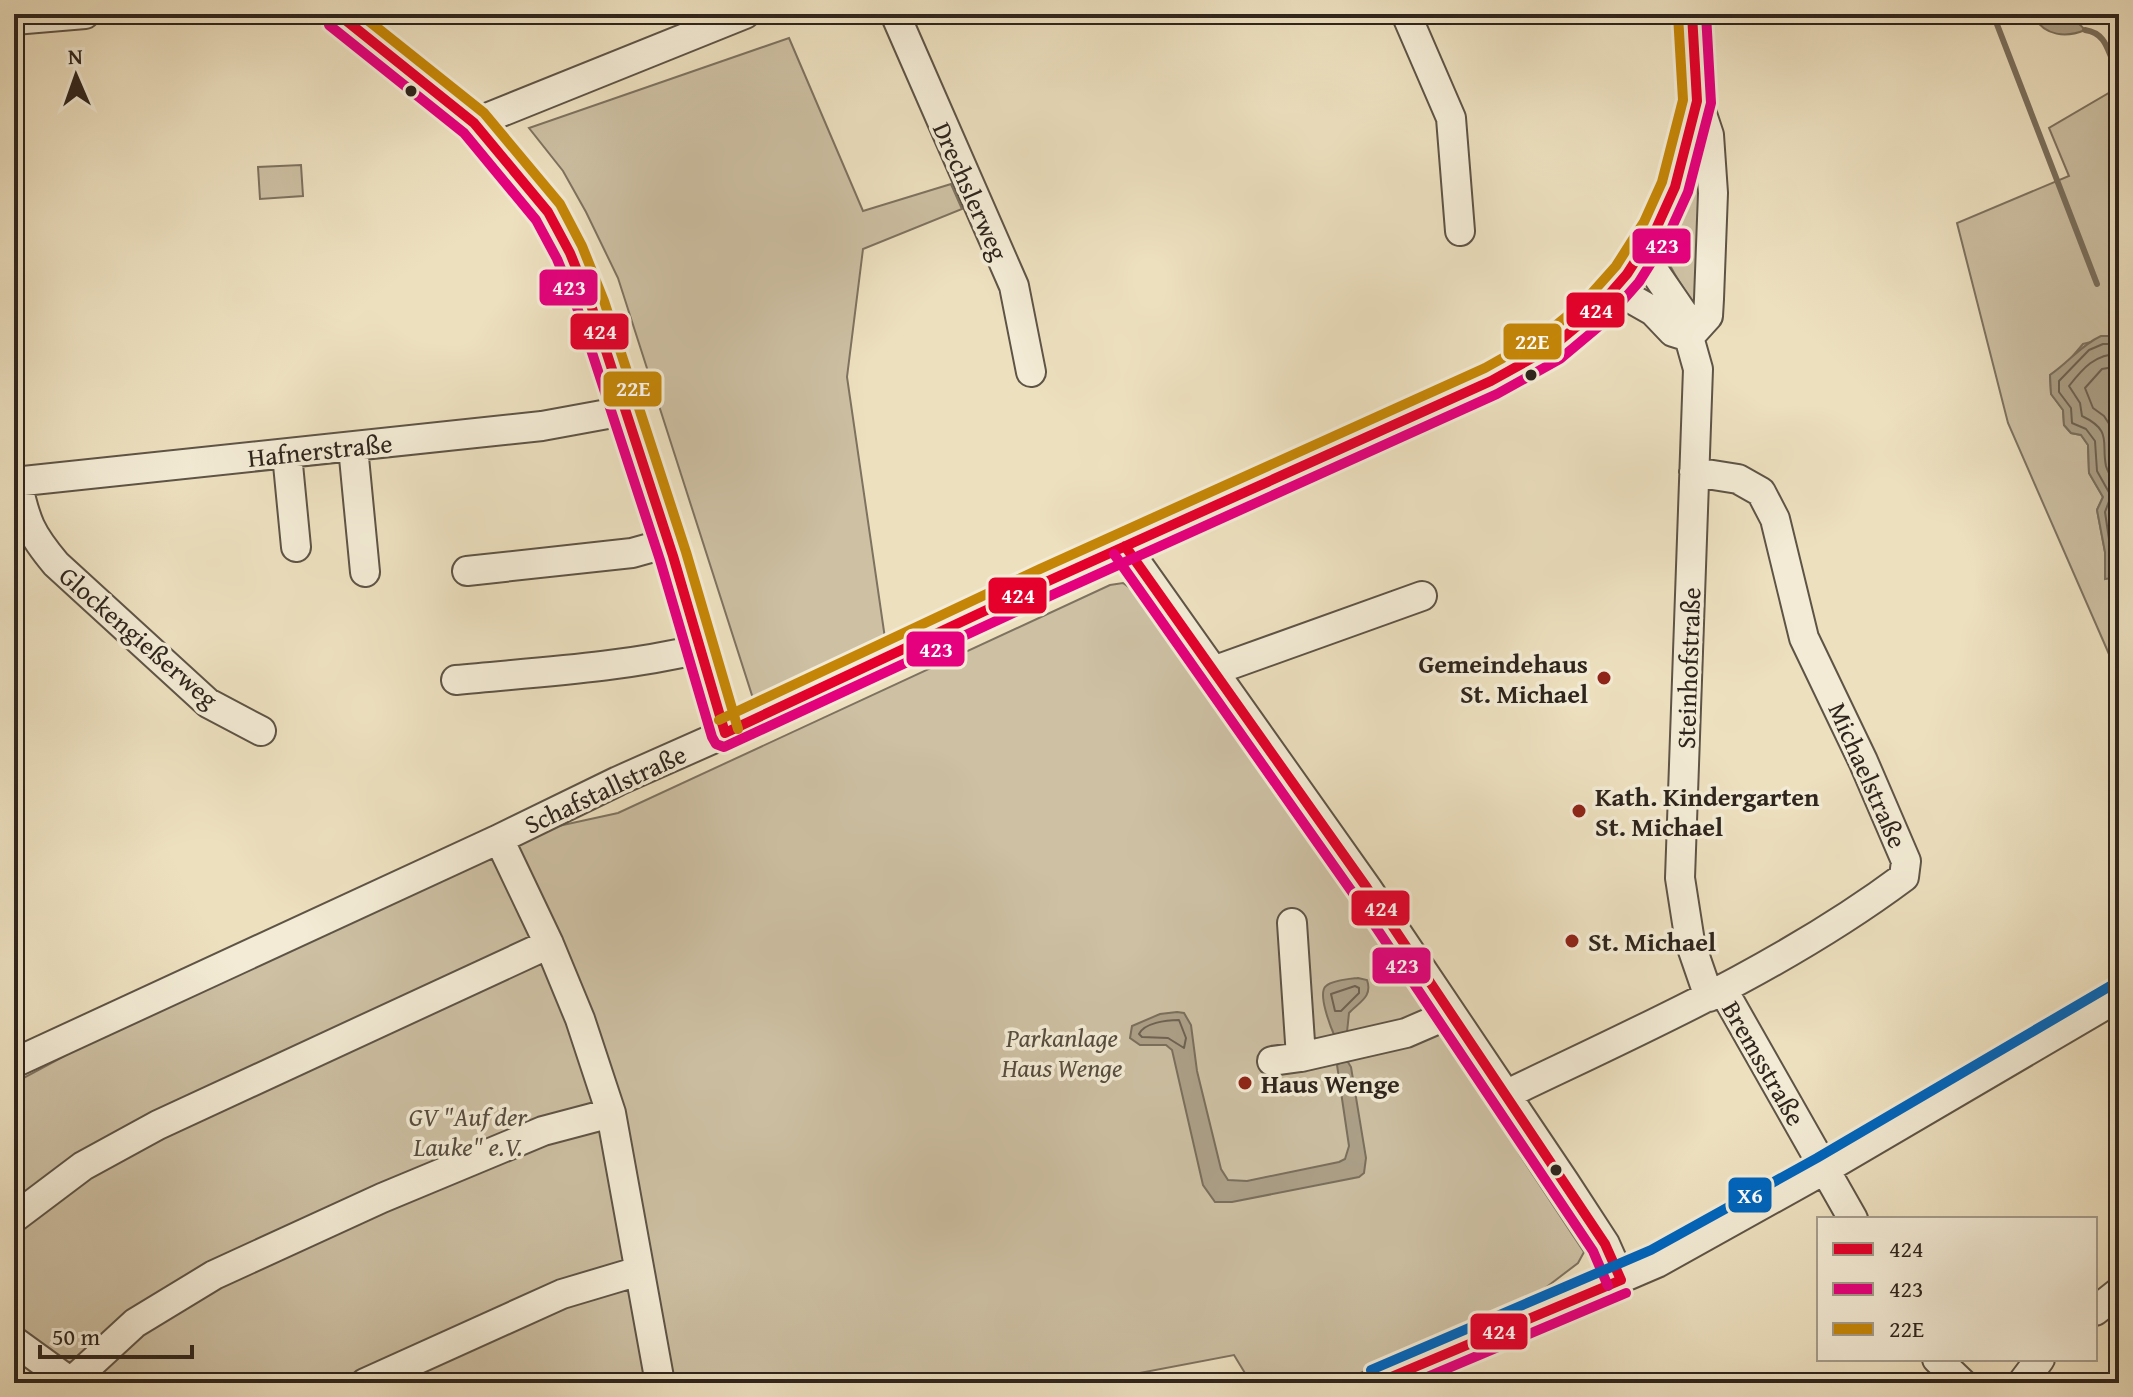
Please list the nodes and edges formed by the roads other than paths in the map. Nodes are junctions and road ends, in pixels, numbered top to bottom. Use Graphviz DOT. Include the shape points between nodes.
graph roads {
  1 [pos="85,14"];
  2 [pos="745,14"];
  3 [pos="895,14"];
  4 [pos="1406,14"];
  5 [pos="1692,14"];
  6 [pos="346,16"];
  7 [pos="14,20"];
  8 [pos="1697,101"];
  9 [pos="474,123"];
  10 [pos="1460,231"];
  11 [pos="1638,257"];
  12 [pos="1616,290"];
  13 [pos="1689,337"];
  14 [pos="1031,372"];
  15 [pos="624,411"];
  16 [pos="353,447"];
  17 [pos="287,454"];
  18 [pos="1694,472"];
  19 [pos="15,482"];
  20 [pos="668,543"];
  21 [pos="1125,546"];
  22 [pos="296,547"];
  23 [pos="467,571"];
  24 [pos="365,572"];
  25 [pos="1422,596"];
  26 [pos="700,649"];
  27 [pos="1213,671"];
  28 [pos="456,680"];
  29 [pos="261,731"];
  30 [pos="725,733"];
  31 [pos="499,839"];
  32 [pos="1292,923"];
  33 [pos="549,944"];
  34 [pos="1716,994"];
  35 [pos="2119,997"];
  36 [pos="1450,1014"];
  37 [pos="1301,1057"];
  38 [pos="1272,1061"];
  39 [pos="14,1063"];
  40 [pos="1505,1095"];
  41 [pos="611,1113"];
  42 [pos="1824,1170"];
  43 [pos="1852,1217"];
  44 [pos="14,1218"];
  45 [pos="639,1271"];
  46 [pos="1621,1280"];
  47 [pos="2119,1292"];
  48 [pos="2097,1309"];
  49 [pos="14,1341"];
  50 [pos="1939,1361"];
  51 [pos="2038,1361"];
  52 [pos="1386,1381"];
  53 [pos="72,1383"];
  54 [pos="365,1383"];
  55 [pos="660,1383"];
  56 [pos="1962,1383"];
  57 [pos="2022,1383"];
  1 -- 7 [label="street"];
  2 -- 9 [label="street"];
  3 -- 14 [label="street, Drechslerweg" via="1014,286"];
  4 -- 10 [label="street" via="1451,118"];
  5 -- 8 [label="street"];
  6 -- 9 [label="street"];
  8 -- 11 [label="street" via="1675,187"];
  8 -- 13 [label="street" via="1709,135 1713,193 1708,316"];
  9 -- 15 [label="street" via="548,212 570,253"];
  11 -- 12 [label="street"];
  11 -- 13 [label="street, Steinhofstraße" via="1675,299 1689,322"];
  12 -- 13 [label="street" via="1653,311 1673,332"];
  12 -- 21 [label="street, Schafstallstraße" via="1552,347 1491,381"];
  13 -- 18 [label="street, Steinhofstraße" via="1698,380"];
  15 -- 16 [label="street, Hafnerstraße" via="542,426"];
  15 -- 20 [label="street"];
  16 -- 17 [label="street, Hafnerstraße"];
  16 -- 24 [label="street"];
  17 -- 19 [label="street, Hafnerstraße"];
  17 -- 22 [label="street"];
  18 -- 34 [label="street, Steinhofstraße" via="1680,878 1690,942"];
  18 -- 34 [label="street, Michaelstraße" via="1738,479 1761,492 1775,519 1804,638 1906,861 1904,877 1868,904"];
  19 -- 29 [label="street, Glockengießerweg" via="35,538 56,564 208,703"];
  20 -- 23 [label="street" via="632,553"];
  20 -- 26 [label="street"];
  21 -- 27 [label="street"];
  21 -- 30 [label="street, Schafstallstraße"];
  25 -- 27 [label="street"];
  26 -- 28 [label="street" via="611,665"];
  26 -- 30 [label="street"];
  27 -- 36 [label="street"];
  30 -- 31 [label="street, Schafstallstraße"];
  31 -- 33 [label="street"];
  31 -- 39 [label="street, Schafstallstraße"];
  32 -- 37 [label="street"];
  33 -- 41 [label="street"];
  33 -- 44 [label="street" via="158,1125 83,1166"];
  34 -- 40 [label="street, Michaelstraße"];
  34 -- 42 [label="street, Bremsstraße"];
  35 -- 42 [label="street"];
  36 -- 37 [label="street" via="1406,1033"];
  36 -- 40 [label="street"];
  37 -- 38 [label="street"];
  40 -- 46 [label="street" via="1605,1244"];
  41 -- 45 [label="street"];
  41 -- 53 [label="street" via="543,1131 214,1275 135,1323"];
  42 -- 43 [label="street, Bremsstraße"];
  42 -- 46 [label="street"];
  45 -- 54 [label="street" via="562,1294"];
  45 -- 55 [label="street"];
  46 -- 52 [label="street"];
  47 -- 48 [label="street"];
  49 -- 53 [label="street"];
  50 -- 56 [label="street"];
  51 -- 57 [label="street"];
}
